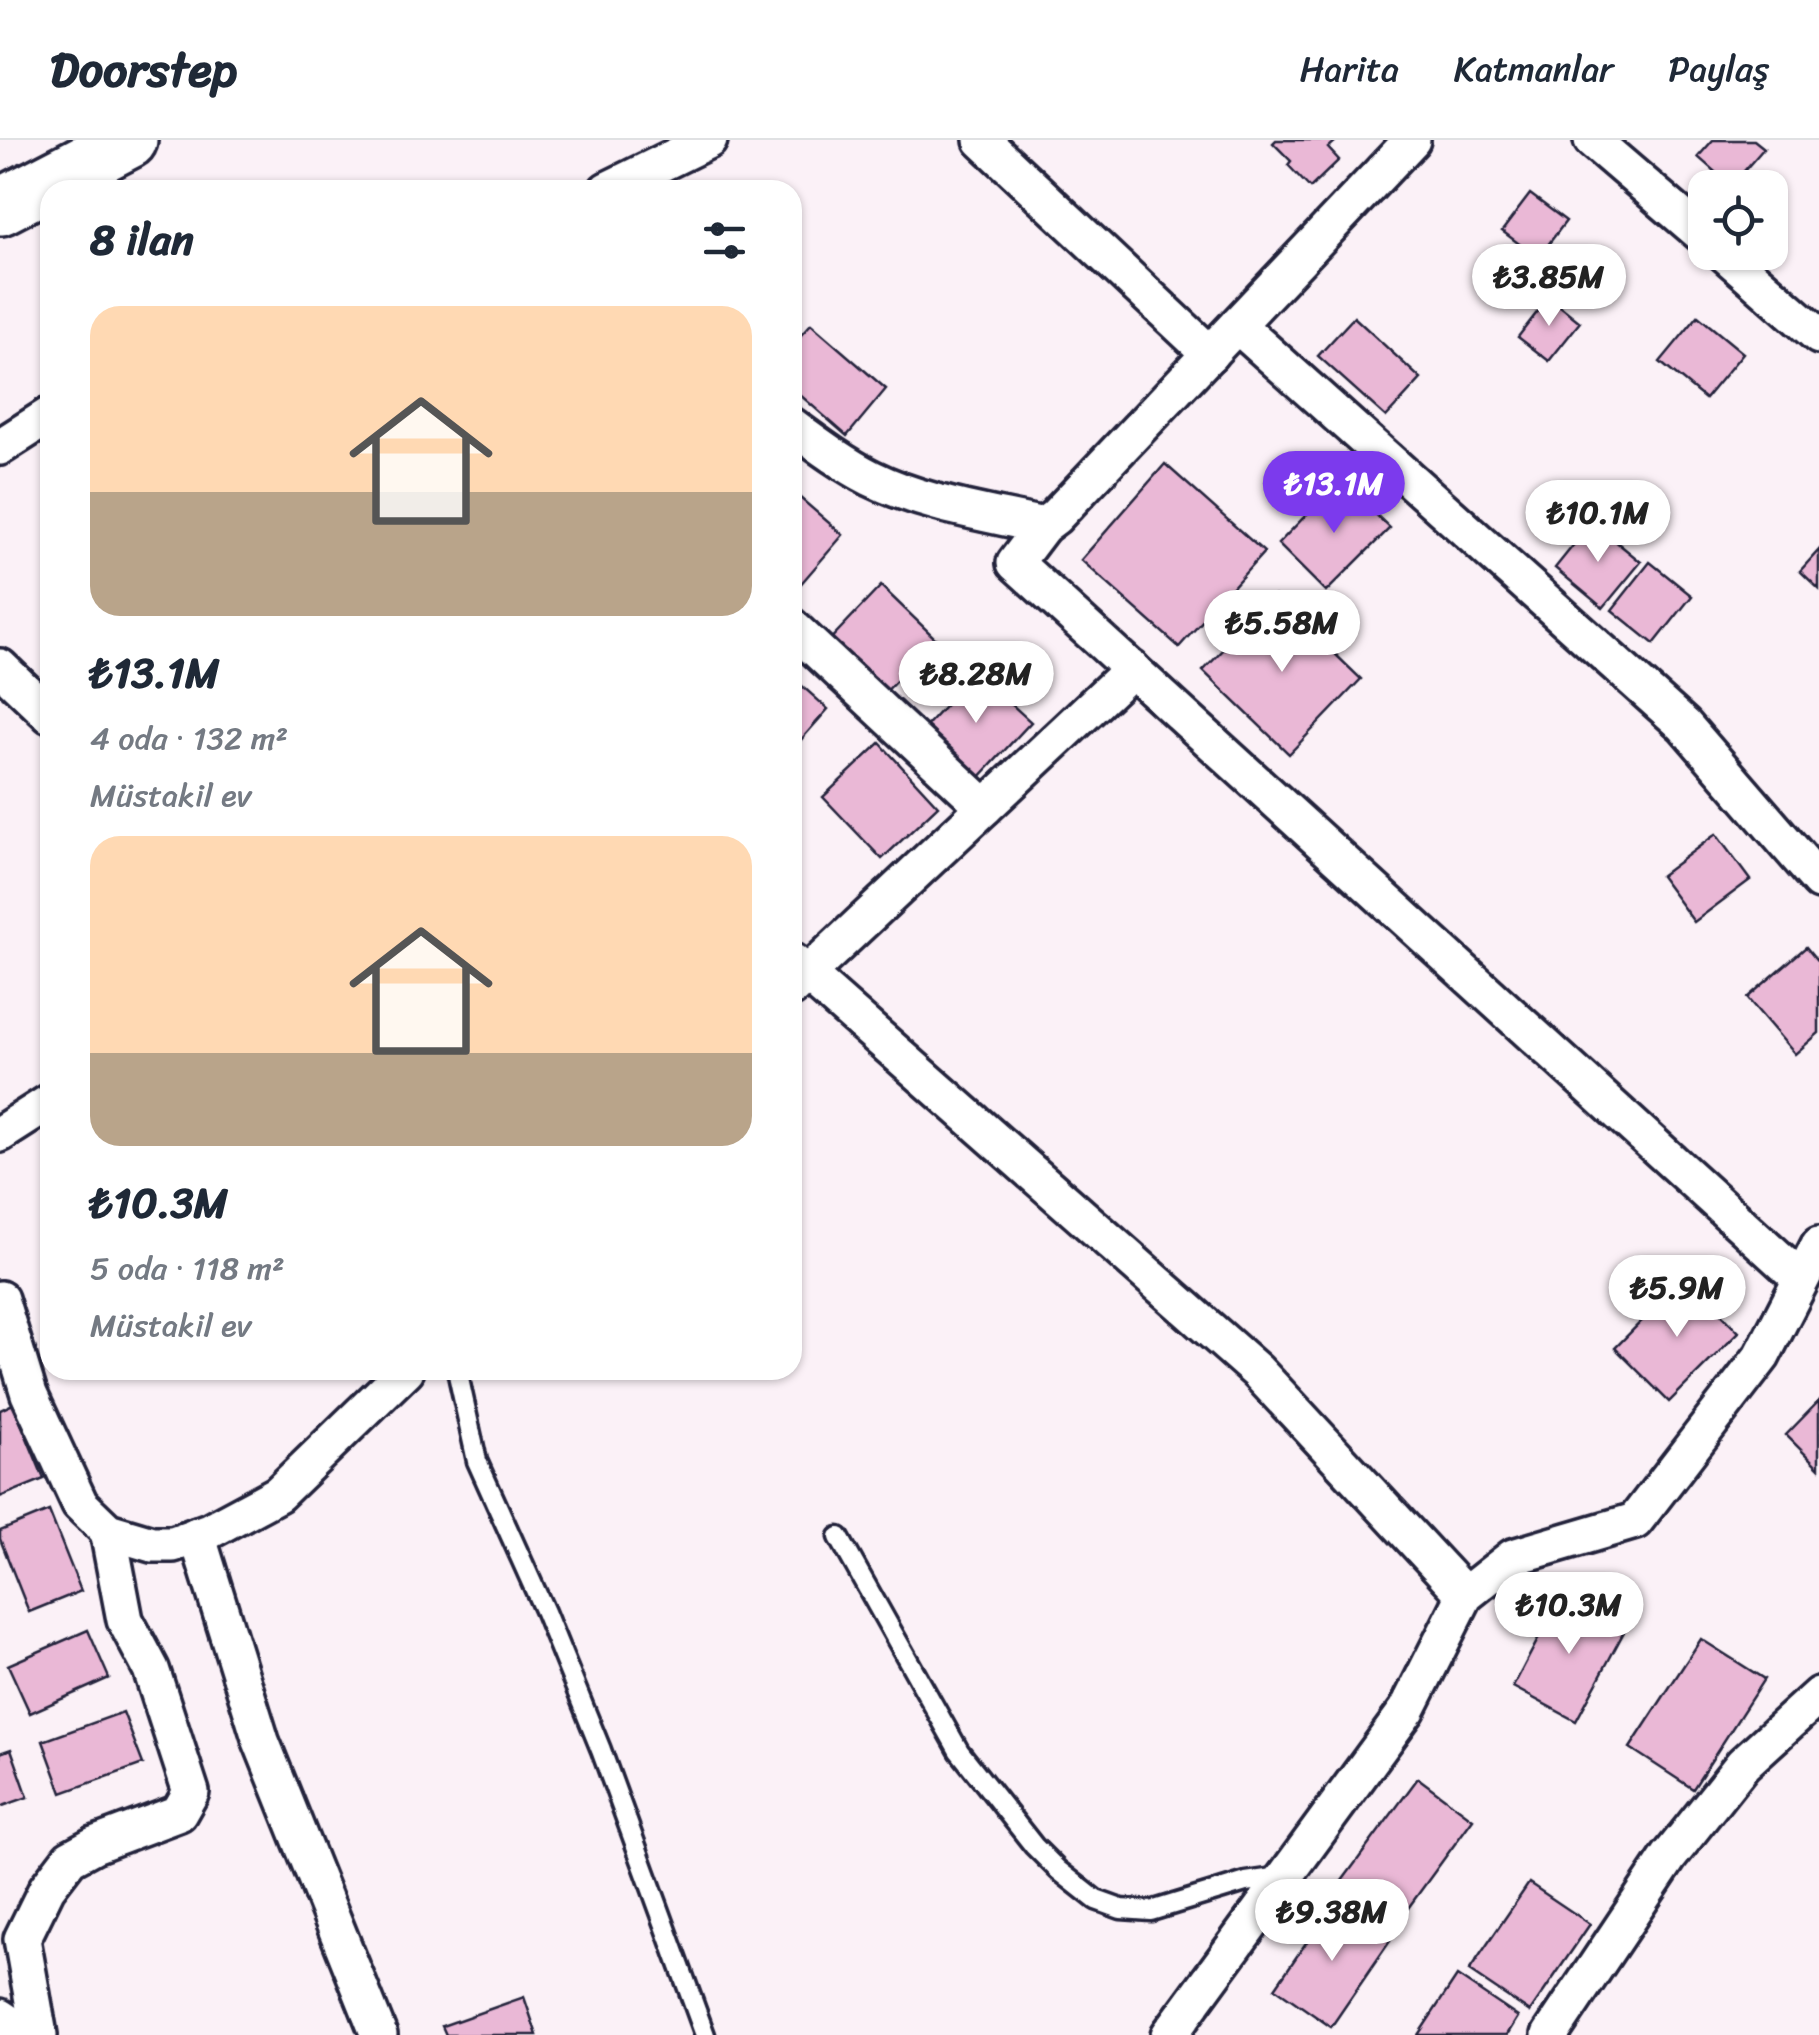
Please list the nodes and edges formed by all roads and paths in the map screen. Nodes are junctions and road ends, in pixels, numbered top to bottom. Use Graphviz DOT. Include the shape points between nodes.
graph roads {
  1 [pos="129,140"];
  2 [pos="709,140"];
  3 [pos="982,140"];
  4 [pos="1412,140"];
  5 [pos="1592,140"];
  6 [pos="51,180"];
  7 [pos="627,180"];
  8 [pos="40,186"];
  9 [pos="0,206"];
  10 [pos="1688,222"];
  11 [pos="1743,270"];
  12 [pos="1237,325"];
  13 [pos="1819,336"];
  14 [pos="1210,354"];
  15 [pos="40,421"];
  16 [pos="802,433"];
  17 [pos="0,446"];
  18 [pos="1043,526"];
  19 [pos="802,636"];
  20 [pos="0,666"];
  21 [pos="1132,669"];
  22 [pos="40,705"];
  23 [pos="985,807"];
  24 [pos="1819,881"];
  25 [pos="802,970"];
  26 [pos="802,978"];
  27 [pos="40,1108"];
  28 [pos="0,1134"];
  29 [pos="1819,1245"];
  30 [pos="1801,1279"];
  31 [pos="0,1299"];
  32 [pos="396,1380"];
  33 [pos="459,1380"];
  34 [pos="108,1531"];
  35 [pos="197,1536"];
  36 [pos="839,1538"];
  37 [pos="1466,1594"];
  38 [pos="1819,1696"];
  39 [pos="1286,1876"];
  40 [pos="0,2017"];
  41 [pos="28,2035"];
  42 [pos="40,2035"];
  43 [pos="379,2035"];
  44 [pos="705,2035"];
  45 [pos="1169,2035"];
  46 [pos="1550,2035"];
  1 -- 6 [label="main road"];
  2 -- 7 [label="street"];
  3 -- 14 [label="street"];
  4 -- 12 [label="street"];
  5 -- 10 [label="street"];
  8 -- 9 [label="main road"];
  11 -- 13 [label="street"];
  12 -- 14 [label="street"];
  12 -- 24 [label="street" via="1684,724"];
  14 -- 18 [label="street"];
  15 -- 17 [label="street"];
  16 -- 18 [label="street" via="874,480"];
  18 -- 21 [label="street" via="1015,563"];
  19 -- 23 [label="street"];
  20 -- 22 [label="street"];
  21 -- 23 [label="street"];
  21 -- 30 [label="street"];
  23 -- 25 [label="street"];
  26 -- 37 [label="street" via="1258,1371"];
  27 -- 28 [label="street"];
  29 -- 30 [label="street"];
  30 -- 37 [label="street" via="1762,1356 1635,1520 1513,1557"];
  31 -- 34 [label="street" via="29,1394 58,1457 80,1504"];
  32 -- 35 [label="street" via="278,1494"];
  33 -- 44 [label="lane" via="476,1461 546,1612"];
  34 -- 35 [label="street" via="152,1544"];
  34 -- 42 [label="street" via="124,1620 151,1670 191,1792 178,1813 70,1858 47,1888 22,1938"];
  35 -- 43 [label="street" via="262,1741"];
  36 -- 39 [label="lane" via="959,1751 1034,1846 1096,1900 1150,1911"];
  37 -- 39 [label="street" via="1407,1710"];
  38 -- 46 [label="street" via="1743,1764 1670,1856"];
  39 -- 45 [label="street"];
  40 -- 41 [label="street"];
}
